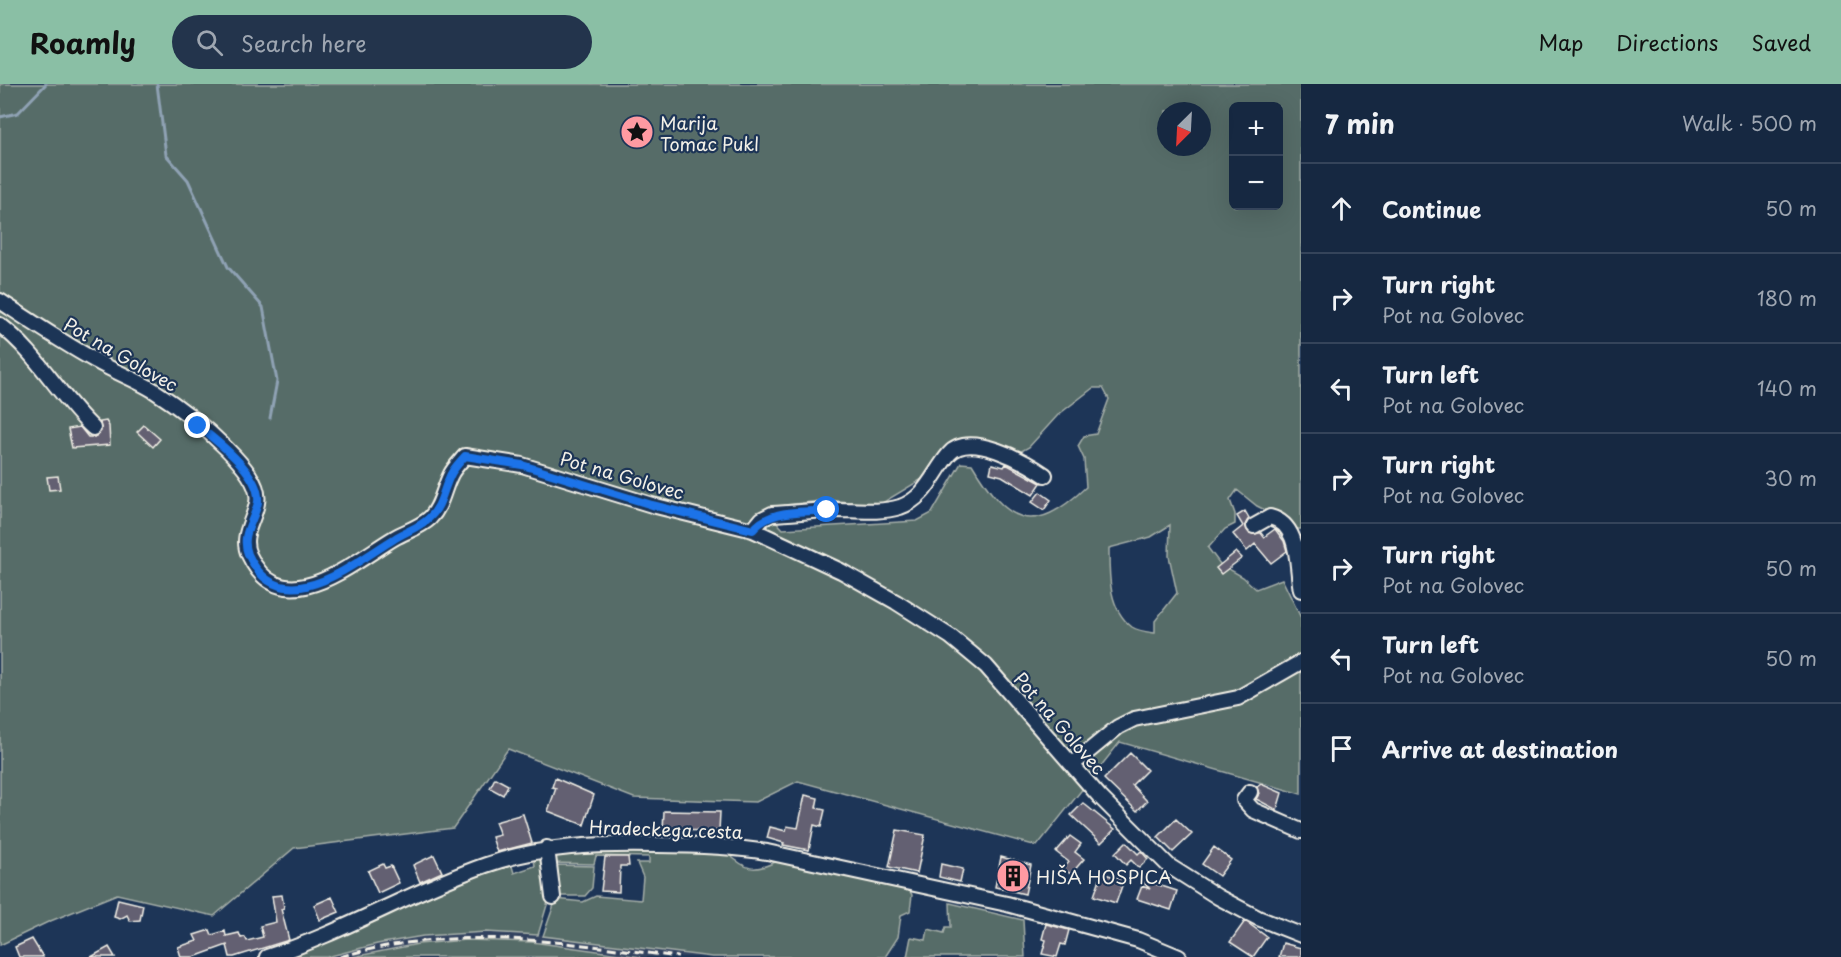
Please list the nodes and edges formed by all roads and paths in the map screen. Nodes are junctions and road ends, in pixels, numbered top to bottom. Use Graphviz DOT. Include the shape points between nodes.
graph roads {
  1 [pos="0,301"];
  2 [pos="0,325"];
  3 [pos="93,428"];
  4 [pos="1045,475"];
  5 [pos="1254,526"];
  6 [pos="753,530"];
  7 [pos="1301,590"];
  8 [pos="1301,662"];
  9 [pos="1073,764"];
  10 [pos="1250,792"];
  11 [pos="1301,831"];
  12 [pos="547,848"];
  13 [pos="553,897"];
  14 [pos="1301,935"];
  15 [pos="267,957"];
  16 [pos="1179,957"];
  1 -- 6 [label="street, Pot na Golovec" via="97,362 153,390 227,449 256,488 258,502 245,543 249,555 265,576 280,586 315,585 414,530 431,517 451,474 465,456 522,465 652,505"];
  2 -- 3 [label="street" via="32,354"];
  4 -- 6 [label="street" via="1009,454 962,447 949,453 919,495 900,507 772,514"];
  5 -- 7 [label="street" via="1270,517 1286,527 1296,547"];
  6 -- 9 [label="street, Pot na Golovec" via="841,571 951,637 986,666"];
  8 -- 9 [label="street" via="1238,698 1134,719 1118,727"];
  9 -- 14 [label="street, Pot na Golovec" via="1168,866 1228,902"];
  10 -- 11 [label="street" via="1244,800 1253,810"];
  12 -- 13 [label="street"];
  12 -- 15 [label="street, Hradeckega cesta" via="485,865"];
  12 -- 16 [label="street, Hradeckega cesta" via="703,845 757,851 1007,904 1138,940"];
}
